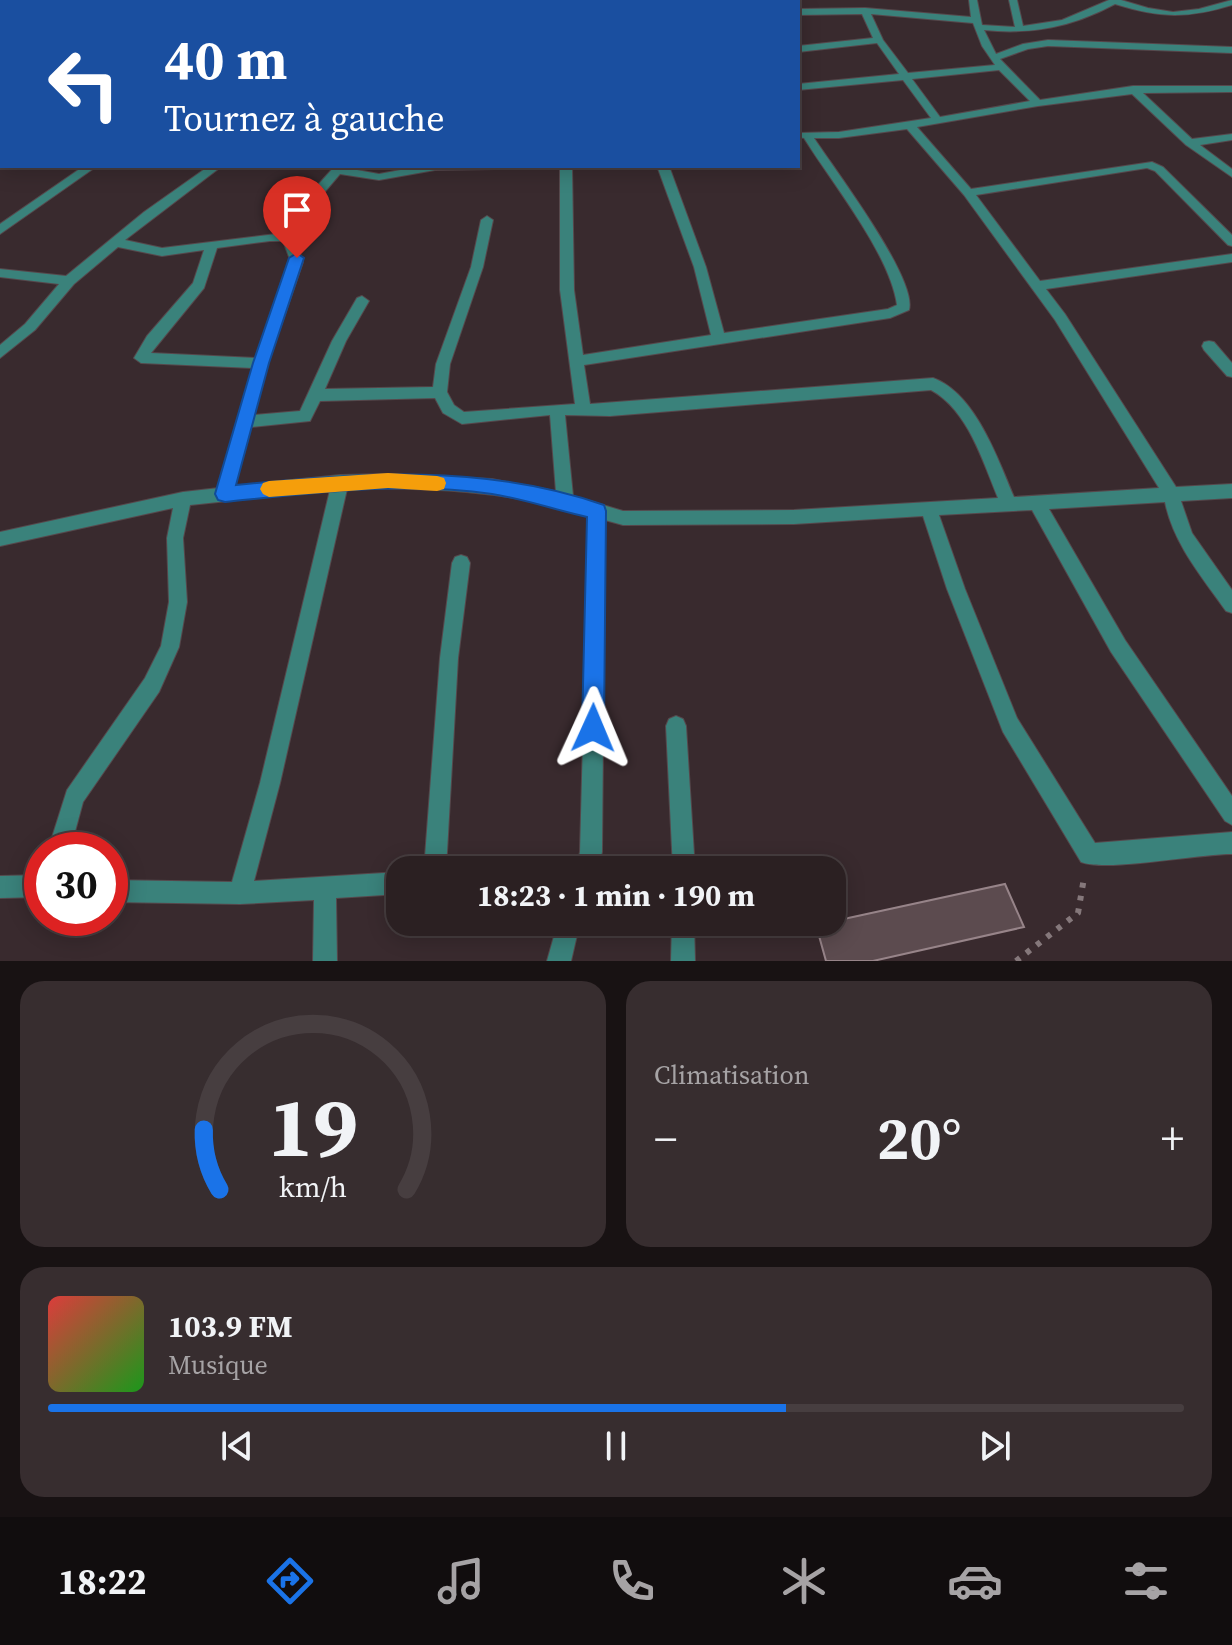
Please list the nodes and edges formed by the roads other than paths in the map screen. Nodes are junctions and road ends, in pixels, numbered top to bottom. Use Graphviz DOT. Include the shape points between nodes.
graph roads {
  1 [pos="973,0"];
  2 [pos="1013,0"];
  3 [pos="1115,0"];
  4 [pos="1232,2"];
  5 [pos="865,11"];
  6 [pos="800,12"];
  7 [pos="975,24"];
  8 [pos="1020,31"];
  9 [pos="879,40"];
  10 [pos="800,49"];
  11 [pos="1232,50"];
  12 [pos="998,62"];
  13 [pos="904,75"];
  14 [pos="800,87"];
  15 [pos="1133,89"];
  16 [pos="1232,89"];
  17 [pos="1038,103"];
  18 [pos="937,120"];
  19 [pos="910,125"];
  20 [pos="802,135"];
  21 [pos="1232,137"];
  22 [pos="1190,143"];
  23 [pos="88,168"];
  24 [pos="213,168"];
  25 [pos="339,168"];
  26 [pos="429,168"];
  27 [pos="566,168"];
  28 [pos="664,168"];
  29 [pos="1232,174"];
  30 [pos="968,193"];
  31 [pos="487,220"];
  32 [pos="0,230"];
  33 [pos="288,237"];
  34 [pos="115,242"];
  35 [pos="1232,242"];
  36 [pos="212,245"];
  37 [pos="1232,258"];
  38 [pos="0,273"];
  39 [pos="69,281"];
  40 [pos="1035,286"];
  41 [pos="362,301"];
  42 [pos="719,339"];
  43 [pos="1209,346"];
  44 [pos="0,353"];
  45 [pos="578,361"];
  46 [pos="261,363"];
  47 [pos="1232,372"];
  48 [pos="440,392"];
  49 [pos="316,395"];
  50 [pos="557,409"];
  51 [pos="583,410"];
  52 [pos="245,422"];
  53 [pos="340,482"];
  54 [pos="1232,491"];
  55 [pos="1171,493"];
  56 [pos="225,494"];
  57 [pos="183,499"];
  58 [pos="565,501"];
  59 [pos="1037,503"];
  60 [pos="1010,506"];
  61 [pos="929,510"];
  62 [pos="597,511"];
  63 [pos="0,539"];
  64 [pos="461,563"];
  65 [pos="1232,605"];
  66 [pos="676,726"];
  67 [pos="1232,814"];
  68 [pos="64,832"];
  69 [pos="1232,843"];
  70 [pos="436,856"];
  71 [pos="590,856"];
  72 [pos="683,856"];
  73 [pos="386,884"];
  74 [pos="24,886"];
  75 [pos="0,887"];
  76 [pos="325,890"];
  77 [pos="128,891"];
  78 [pos="240,893"];
  79 [pos="566,936"];
  80 [pos="683,936"];
  81 [pos="560,960"];
  82 [pos="325,961"];
  83 [pos="683,961"];
  1 -- 7 [label="street"];
  2 -- 8 [label="street"];
  3 -- 4 [label="street" via="1159,15 1180,16"];
  3 -- 8 [label="street" via="1082,18"];
  5 -- 6 [label="street"];
  5 -- 7 [label="street"];
  5 -- 9 [label="street"];
  7 -- 8 [label="street"];
  7 -- 12 [label="street"];
  9 -- 10 [label="street"];
  9 -- 13 [label="street"];
  11 -- 12 [label="street" via="1048,43 1026,46"];
  12 -- 13 [label="street"];
  12 -- 17 [label="street"];
  13 -- 14 [label="street"];
  13 -- 18 [label="street"];
  15 -- 16 [label="street"];
  15 -- 17 [label="street"];
  15 -- 22 [label="street"];
  17 -- 18 [label="street"];
  18 -- 19 [label="street"];
  19 -- 20 [label="street"];
  19 -- 30 [label="street"];
  20 -- 42 [label="street" via="881,250 900,285 904,307"];
  21 -- 22 [label="street"];
  22 -- 29 [label="street"];
  23 -- 32 [label="street"];
  24 -- 34 [label="street"];
  25 -- 26 [label="street" via="379,177"];
  25 -- 33 [label="street"];
  27 -- 45 [label="street" via="567,290"];
  28 -- 42 [label="street"];
  30 -- 35 [label="street" via="1148,164"];
  30 -- 40 [label="street"];
  31 -- 48 [label="street" via="477,267 443,364"];
  33 -- 36 [label="street"];
  33 -- 46 [label="street" via="297,262"];
  34 -- 36 [label="street" via="162,252"];
  34 -- 39 [label="street"];
  36 -- 46 [label="street" via="199,285 141,359"];
  37 -- 40 [label="street"];
  38 -- 39 [label="street"];
  39 -- 44 [label="street"];
  40 -- 55 [label="street" via="1085,353"];
  41 -- 49 [label="street"];
  42 -- 45 [label="street"];
  43 -- 47 [label="street"];
  45 -- 51 [label="street"];
  46 -- 52 [label="street"];
  48 -- 49 [label="street"];
  48 -- 50 [label="street" via="448,409 462,418"];
  49 -- 52 [label="street" via="305,417"];
  50 -- 51 [label="street"];
  50 -- 58 [label="street"];
  51 -- 60 [label="street" via="933,384 961,410 982,441"];
  52 -- 56 [label="street"];
  53 -- 56 [label="street"];
  53 -- 58 [label="street" via="492,486"];
  53 -- 78 [label="street"];
  54 -- 55 [label="street"];
  55 -- 59 [label="street"];
  55 -- 65 [label="street" via="1180,530"];
  56 -- 57 [label="street"];
  57 -- 63 [label="street"];
  57 -- 68 [label="street" via="175,538 178,602 170,647 152,685 74,797"];
  58 -- 62 [label="street"];
  59 -- 60 [label="street"];
  59 -- 67 [label="street" via="1118,646"];
  60 -- 61 [label="street"];
  61 -- 62 [label="street" via="623,518"];
  61 -- 69 [label="street" via="1010,725 1089,854"];
  62 -- 71 [label="street"];
  64 -- 70 [label="street"];
  66 -- 72 [label="street"];
  73 -- 76 [label="street"];
  74 -- 75 [label="street"];
  76 -- 78 [label="street"];
  76 -- 82 [label="street"];
  77 -- 78 [label="street"];
  79 -- 81 [label="street"];
  80 -- 83 [label="street"];
}
